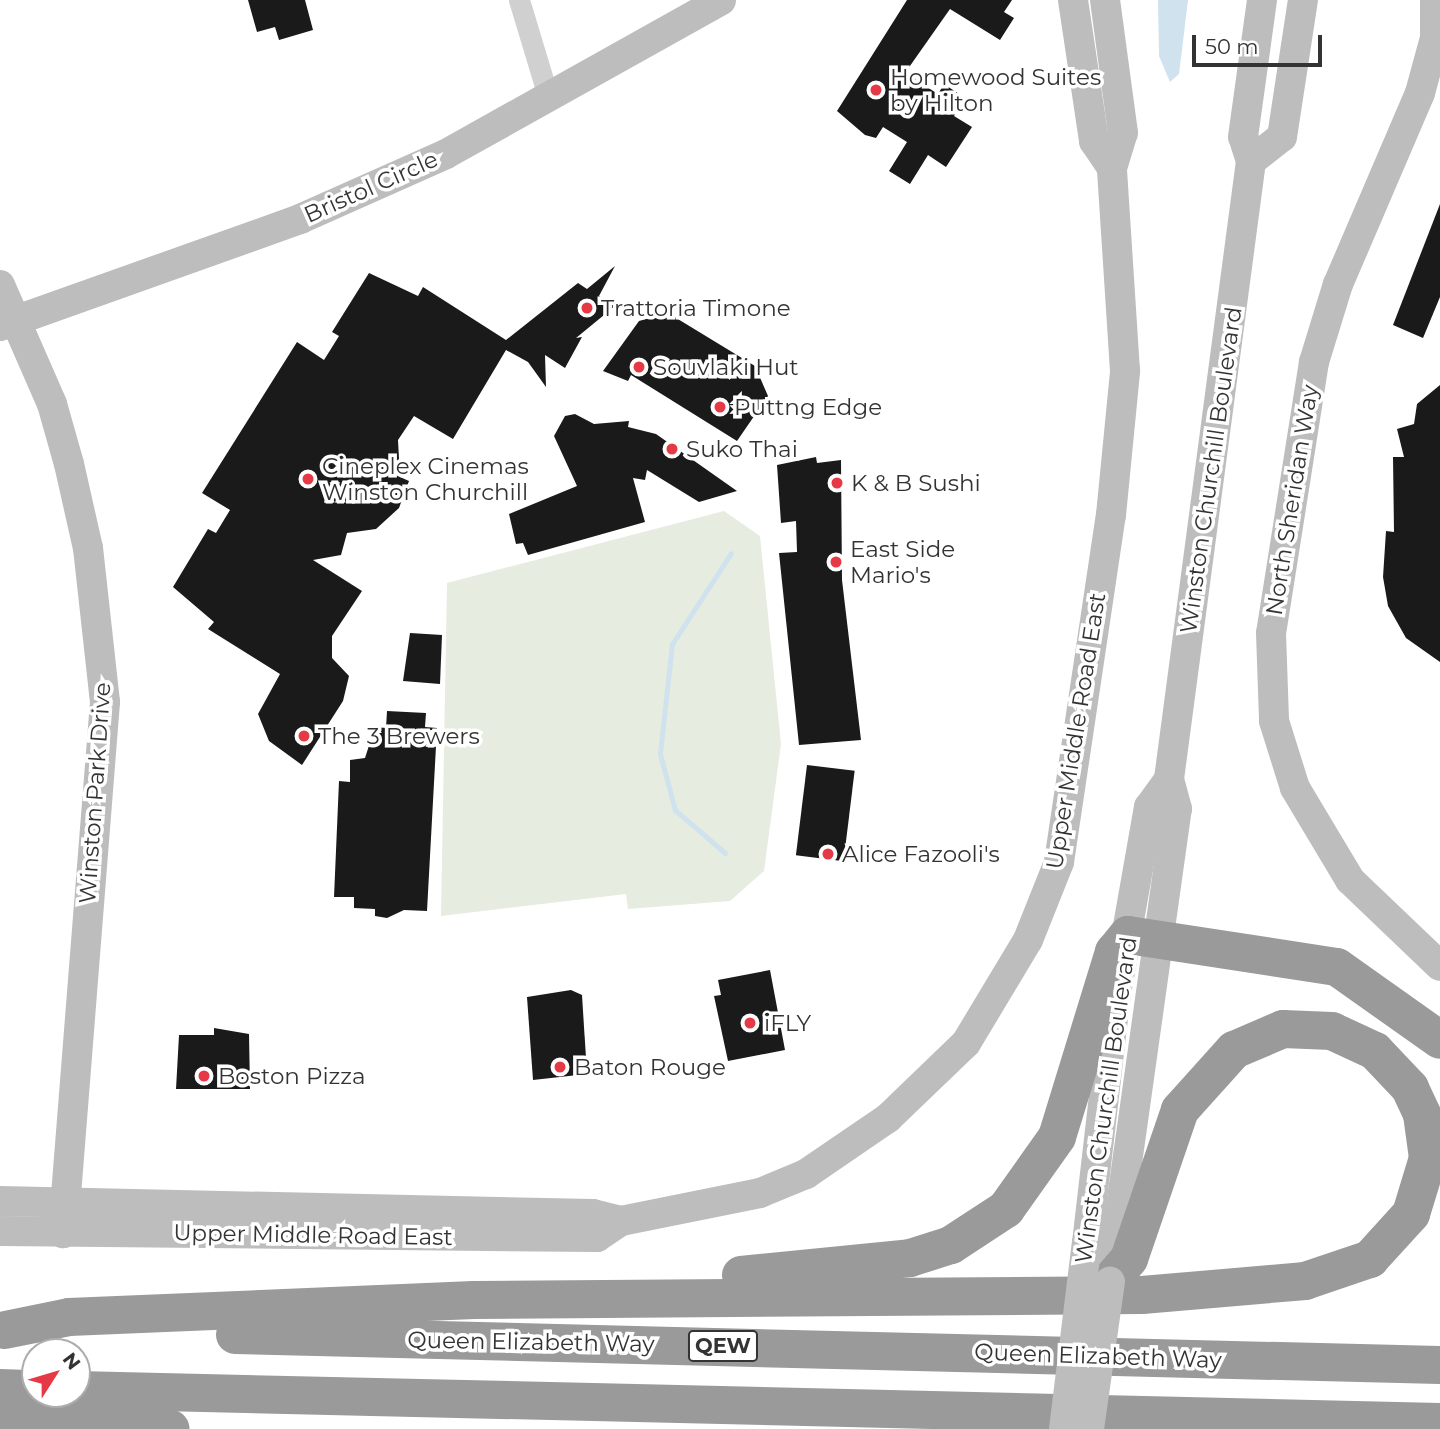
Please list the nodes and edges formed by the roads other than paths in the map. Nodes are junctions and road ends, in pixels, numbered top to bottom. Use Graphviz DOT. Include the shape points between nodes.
graph roads {
  1 [pos="519,0"];
  2 [pos="721,0"];
  3 [pos="1073,0"];
  4 [pos="1105,0"];
  5 [pos="1262,0"];
  6 [pos="1303,0"];
  7 [pos="1435,0"];
  8 [pos="548,96"];
  9 [pos="1251,161"];
  10 [pos="1112,168"];
  11 [pos="0,285"];
  12 [pos="9,324"];
  13 [pos="1143,937"];
  14 [pos="1440,966"];
  15 [pos="1440,1040"];
  16 [pos="0,1201"];
  17 [pos="63,1203"];
  18 [pos="621,1221"];
  19 [pos="0,1231"];
  20 [pos="63,1233"];
  21 [pos="1112,1243"];
  22 [pos="1110,1281"];
  23 [pos="474,1300"];
  24 [pos="3,1330"];
  25 [pos="1440,1365"];
  26 [pos="0,1388"];
  27 [pos="21,1389"];
  28 [pos="91,1390"];
  29 [pos="0,1416"];
  30 [pos="1440,1422"];
  31 [pos="171,1429"];
  32 [pos="1064,1429"];
  33 [pos="1089,1429"];
  1 -- 8 [label="street"];
  2 -- 8 [label="street, Bristol Circle"];
  3 -- 10 [label="street, Upper Middle Road East" via="1094,141"];
  4 -- 10 [label="street, Upper Middle Road East" via="1124,133"];
  5 -- 9 [label="street, Winston Churchill Boulevard" via="1243,137"];
  6 -- 9 [label="street" via="1282,137"];
  7 -- 14 [label="street, North Sheridan Way" via="1435,38 1420,93 1338,284 1314,362 1271,633 1274,721 1295,788 1350,880"];
  8 -- 12 [label="street, Bristol Circle" via="446,154 300,219"];
  9 -- 13 [label="street, Winston Churchill Boulevard" via="1169,779 1177,808"];
  10 -- 18 [label="street, Upper Middle Road East" via="1125,371 1111,515 1059,862 1028,940 966,1043 925,1086 846,1150 760,1193"];
  11 -- 12 [label="street, Winston Park Drive"];
  12 -- 17 [label="street, Winston Park Drive" via="69,464 88,548 105,702"];
  13 -- 15 [label="highway" via="1337,967 1412,1014"];
  13 -- 21 [label="street, Winston Churchill Boulevard"];
  13 -- 23 [label="highway" via="1114,952 1044,1162 1006,1209 972,1234 927,1253 869,1265 520,1291"];
  16 -- 17 [label="street, Upper Middle Road East"];
  17 -- 18 [label="street, Upper Middle Road East" via="593,1214"];
  17 -- 20 [label="street, Winston Park Drive"];
  18 -- 20 [label="street, Upper Middle Road East" via="597,1237"];
  19 -- 20 [label="street, Upper Middle Road East"];
  21 -- 22 [label="highway"];
  21 -- 23 [label="highway" via="1180,1110 1217,1063 1252,1039 1300,1027 1340,1034 1388,1061 1417,1102 1428,1158 1411,1214 1370,1259 1324,1277 1142,1295"];
  21 -- 32 [label="street, Winston Churchill Boulevard, bridge"];
  22 -- 33 [label="street, Winston Churchill Boulevard, bridge"];
  23 -- 24 [label="highway" via="69,1317"];
  24 -- 25 [label="highway, Queen Elizabeth Way / QEW"];
  26 -- 27 [label="highway"];
  28 -- 30 [label="highway"];
  29 -- 31 [label="highway"];
}
